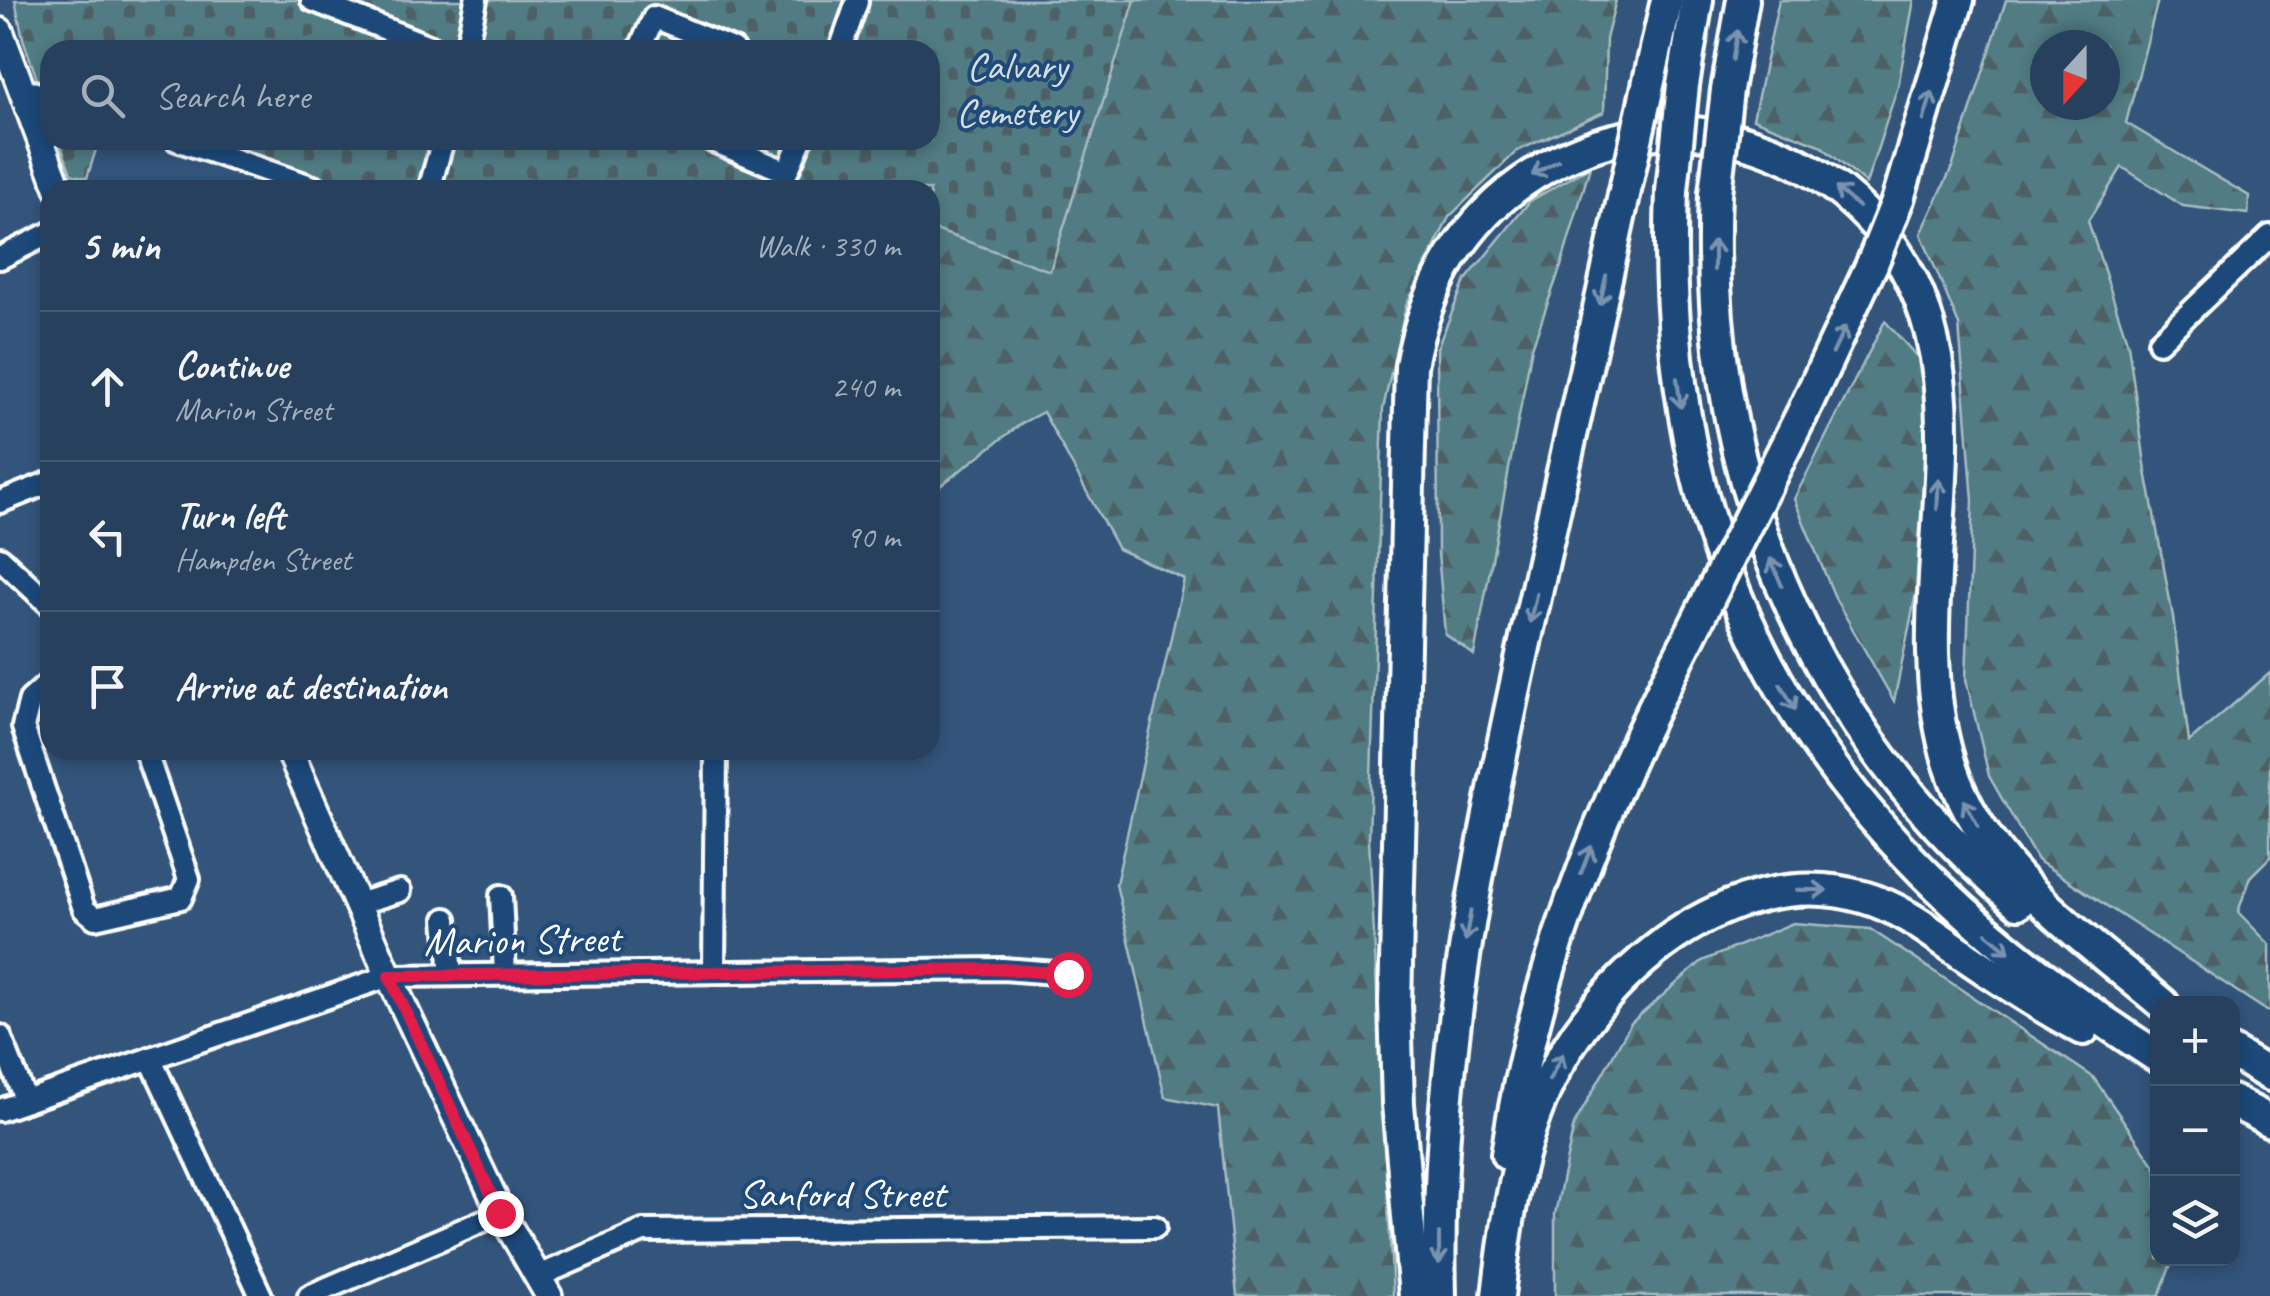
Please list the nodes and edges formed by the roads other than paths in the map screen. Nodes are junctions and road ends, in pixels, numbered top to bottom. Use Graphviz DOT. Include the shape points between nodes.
graph roads {
  1 [pos="312,0"];
  2 [pos="476,0"];
  3 [pos="1667,0"];
  4 [pos="1697,0"];
  5 [pos="1742,0"];
  6 [pos="1958,0"];
  7 [pos="856,1"];
  8 [pos="658,8"];
  9 [pos="0,31"];
  10 [pos="414,40"];
  11 [pos="468,40"];
  12 [pos="644,40"];
  13 [pos="716,40"];
  14 [pos="843,40"];
  15 [pos="22,89"];
  16 [pos="40,95"];
  17 [pos="40,138"];
  18 [pos="44,150"];
  19 [pos="205,150"];
  20 [pos="441,150"];
  21 [pos="735,150"];
  22 [pos="796,150"];
  23 [pos="55,180"];
  24 [pos="293,180"];
  25 [pos="432,180"];
  26 [pos="2270,236"];
  27 [pos="40,239"];
  28 [pos="0,258"];
  29 [pos="2158,342"];
  30 [pos="40,486"];
  31 [pos="0,502"];
  32 [pos="0,558"];
  33 [pos="40,596"];
  34 [pos="40,691"];
  35 [pos="149,760"];
  36 [pos="294,760"];
  37 [pos="716,760"];
  38 [pos="400,891"];
  39 [pos="501,896"];
  40 [pos="357,904"];
  41 [pos="446,920"];
  42 [pos="714,972"];
  43 [pos="505,974"];
  44 [pos="1068,974"];
  45 [pos="450,975"];
  46 [pos="389,976"];
  47 [pos="2150,996"];
  48 [pos="2150,998"];
  49 [pos="0,1036"];
  50 [pos="2150,1054"];
  51 [pos="2150,1056"];
  52 [pos="2240,1057"];
  53 [pos="150,1058"];
  54 [pos="2270,1074"];
  55 [pos="26,1101"];
  56 [pos="2240,1105"];
  57 [pos="0,1110"];
  58 [pos="2270,1121"];
  59 [pos="500,1213"];
  60 [pos="1155,1227"];
  61 [pos="544,1286"];
  62 [pos="261,1296"];
  63 [pos="309,1296"];
  64 [pos="1414,1296"];
  65 [pos="1440,1296"];
  66 [pos="1496,1296"];
  1 -- 10 [label="street"];
  2 -- 11 [label="street"];
  3 -- 65 [label="highway, one-way, bridge" via="1467,930 1443,1134"];
  4 -- 50 [label="highway, one-way, bridge" via="1672,192 1673,344 1689,447 1726,576 1774,675 1851,792 1931,882 2020,962"];
  48 -- 5 [label="highway, one-way, bridge" via="2026,910 1950,840 1846,708 1768,555 1732,428 1715,309 1715,194"];
  66 -- 6 [label="highway, one-way, bridge" via="1510,1134 1542,989 1569,904 1677,661 1872,264"];
  7 -- 14 [label="street"];
  8 -- 12 [label="street"];
  8 -- 13 [label="street"];
  9 -- 15 [label="main road"];
  15 -- 16 [label="street"];
  15 -- 17 [label="main road"];
  18 -- 23 [label="main road"];
  19 -- 24 [label="street"];
  20 -- 25 [label="street"];
  21 -- 22 [label="street" via="787,172"];
  26 -- 29 [label="street"];
  27 -- 28 [label="street"];
  30 -- 31 [label="street"];
  32 -- 33 [label="street"];
  34 -- 35 [label="street" via="30,700 24,727 84,908 95,918 182,898 190,879"];
  36 -- 40 [label="main road"];
  37 -- 42 [label="street"];
  38 -- 40 [label="street"];
  39 -- 43 [label="street"];
  40 -- 46 [label="main road"];
  41 -- 45 [label="street"];
  42 -- 43 [label="street, Marion Street"];
  42 -- 44 [label="street, Marion Street"];
  43 -- 45 [label="street, Marion Street"];
  45 -- 46 [label="street, Marion Street"];
  46 -- 53 [label="street, Marion Street"];
  46 -- 59 [label="main road"];
  47 -- 64 [label="highway, one-way" via="2008,868 1974,820 1951,768 1932,654 1940,373 1921,299 1892,246 1826,180 1749,143 1662,132 1580,151 1519,184 1469,232 1431,292 1411,366 1396,1020"];
  49 -- 55 [label="street"];
  66 -- 51 [label="highway, one-way" via="1526,1142 1562,1056 1638,966 1688,929 1744,901 1811,890 1878,902 2032,1000"];
  52 -- 54 [label="highway"];
  53 -- 55 [label="street, Marion Street"];
  53 -- 62 [label="street"];
  55 -- 57 [label="street, Marion Street"];
  56 -- 58 [label="highway"];
  59 -- 61 [label="main road"];
  59 -- 63 [label="street"];
  60 -- 61 [label="street, Sanford Street" via="644,1231"];
}
